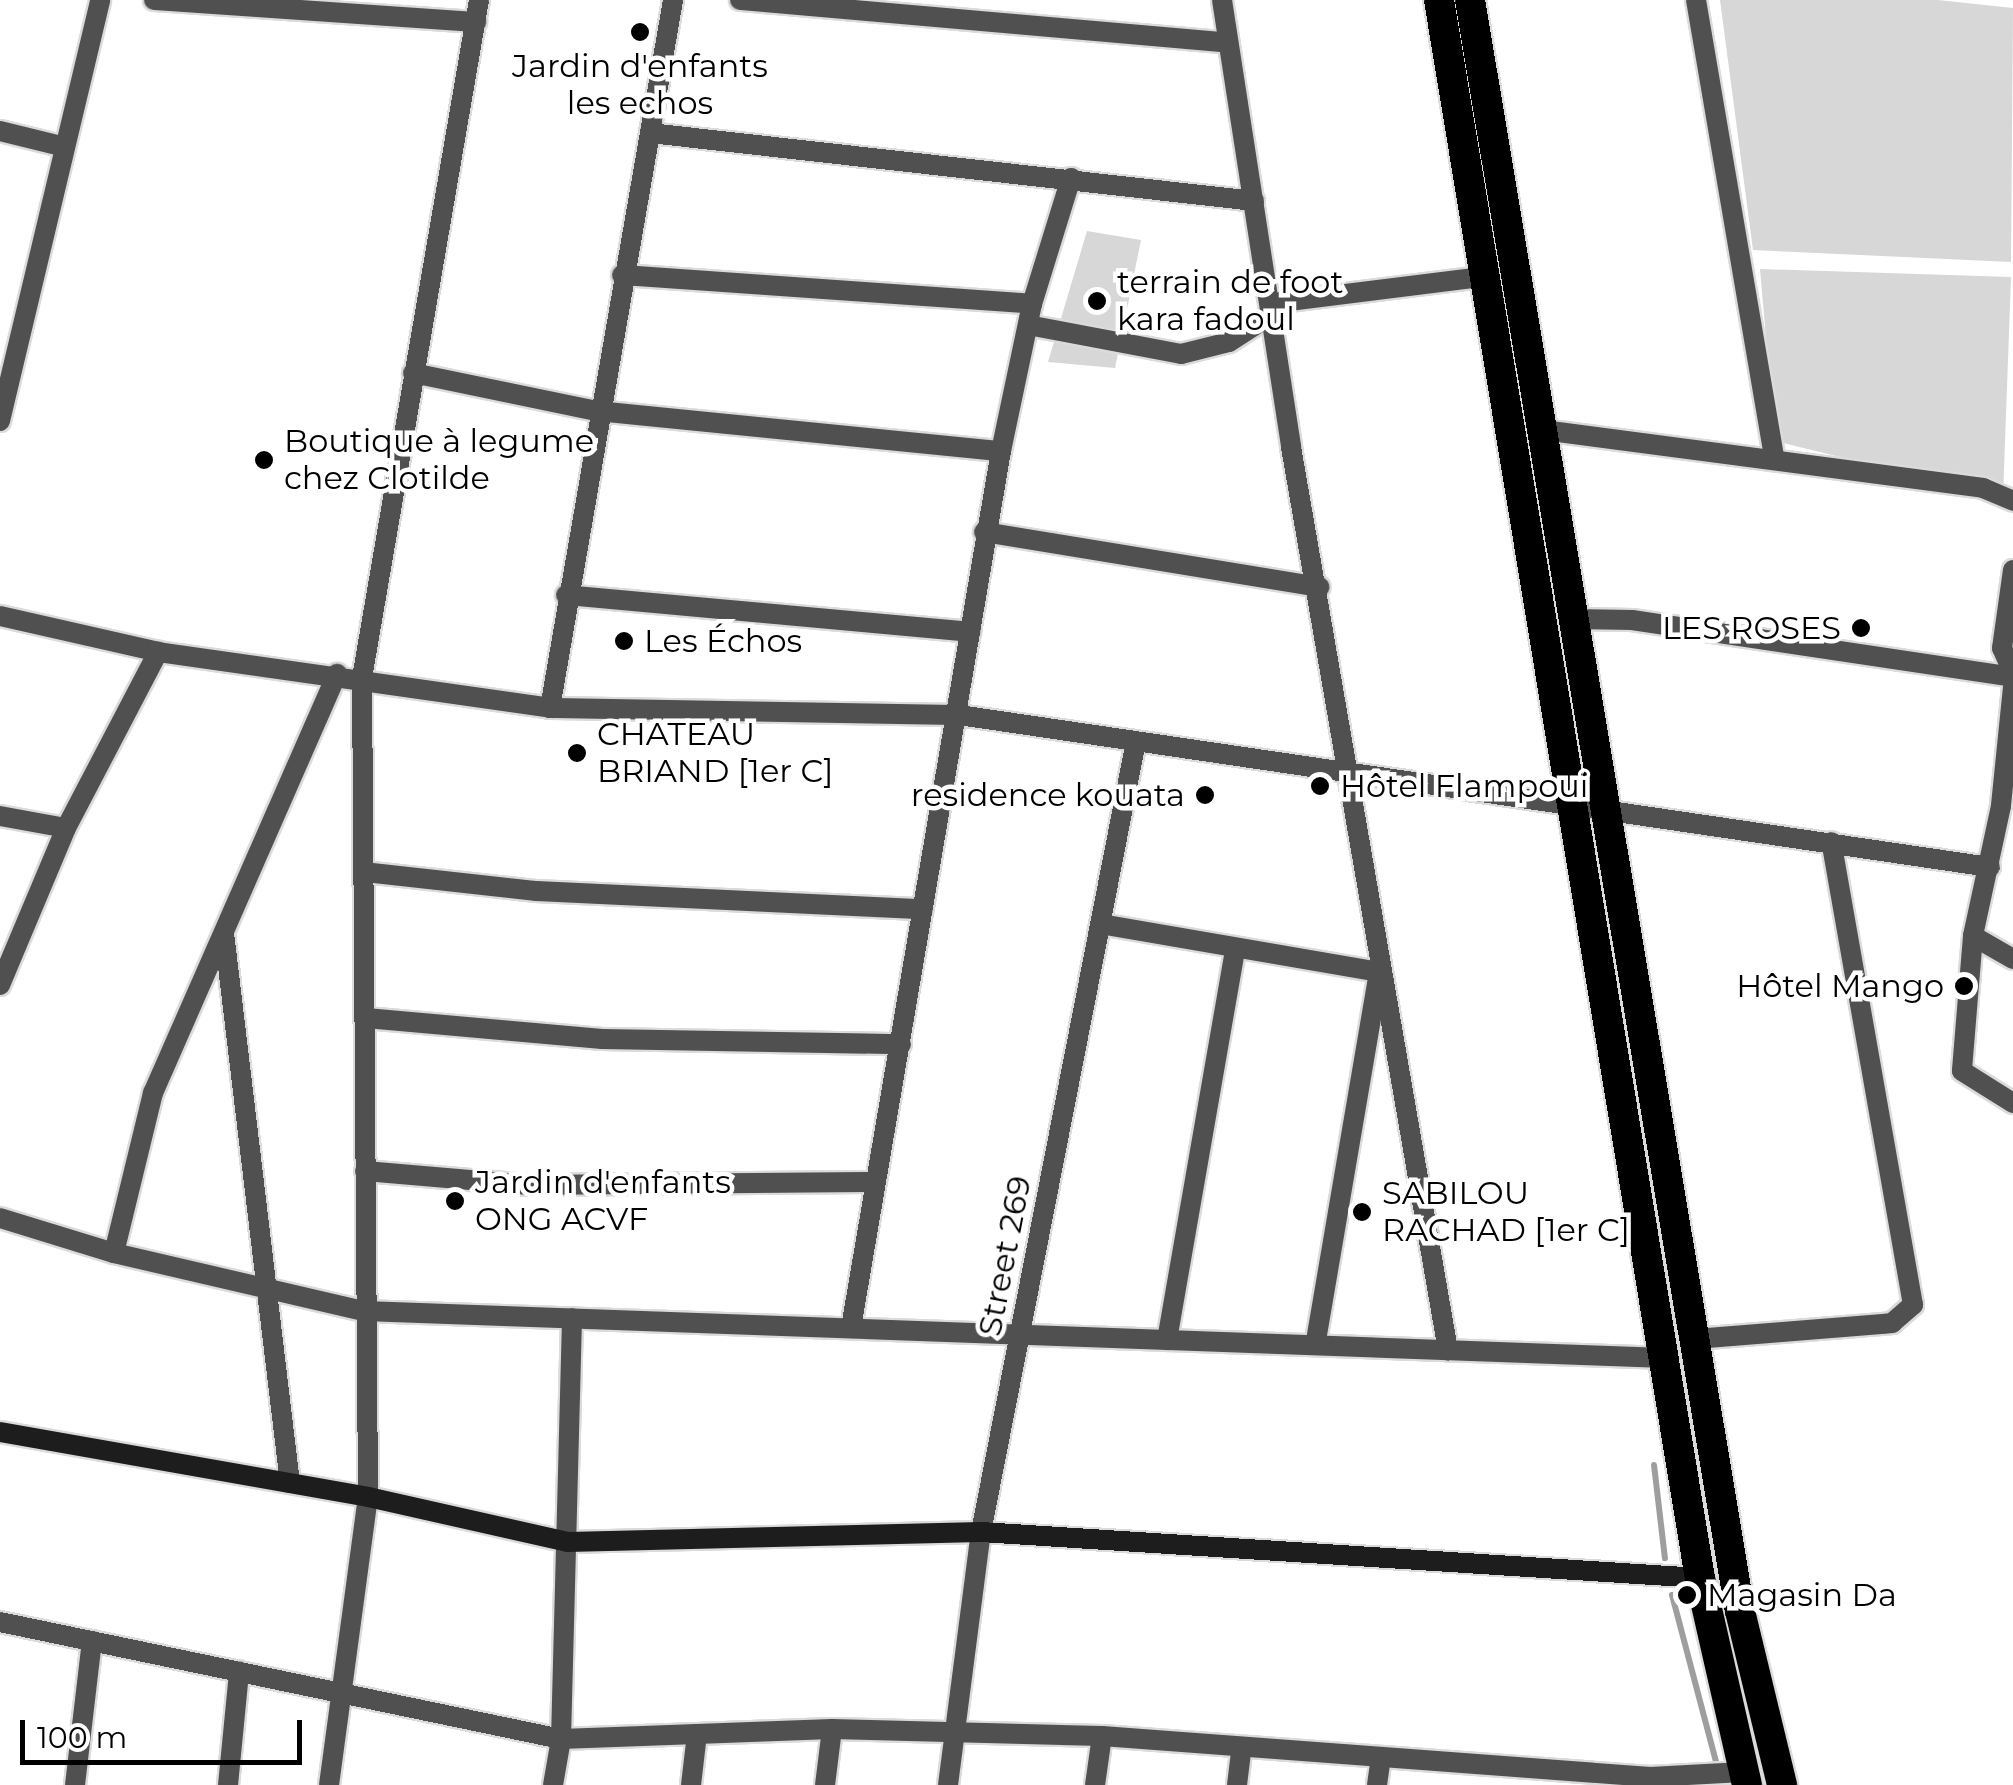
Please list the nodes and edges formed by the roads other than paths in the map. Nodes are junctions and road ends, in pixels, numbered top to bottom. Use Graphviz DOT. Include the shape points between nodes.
graph roads {
  1 [pos="100,0"];
  2 [pos="154,0"];
  3 [pos="479,0"];
  4 [pos="673,0"];
  5 [pos="740,0"];
  6 [pos="1222,0"];
  7 [pos="1439,0"];
  8 [pos="1470,0"];
  9 [pos="1696,0"];
  10 [pos="476,22"];
  11 [pos="1228,43"];
  12 [pos="0,131"];
  13 [pos="650,133"];
  14 [pos="65,148"];
  15 [pos="1071,178"];
  16 [pos="1254,201"];
  17 [pos="622,275"];
  18 [pos="1482,277"];
  19 [pos="1273,308"];
  20 [pos="1030,315"];
  21 [pos="413,373"];
  22 [pos="597,410"];
  23 [pos="0,422"];
  24 [pos="1543,430"];
  25 [pos="1000,451"];
  26 [pos="1774,458"];
  27 [pos="2013,501"];
  28 [pos="984,532"];
  29 [pos="2013,570"];
  30 [pos="1320,587"];
  31 [pos="566,595"];
  32 [pos="0,616"];
  33 [pos="1574,619"];
  34 [pos="970,632"];
  35 [pos="2007,649"];
  36 [pos="158,652"];
  37 [pos="336,674"];
  38 [pos="2013,675"];
  39 [pos="362,678"];
  40 [pos="2013,687"];
  41 [pos="550,708"];
  42 [pos="960,716"];
  43 [pos="2010,720"];
  44 [pos="1136,741"];
  45 [pos="1348,772"];
  46 [pos="1574,804"];
  47 [pos="1605,809"];
  48 [pos="2007,809"];
  49 [pos="0,816"];
  50 [pos="66,828"];
  51 [pos="1831,842"];
  52 [pos="1990,867"];
  53 [pos="364,872"];
  54 [pos="922,910"];
  55 [pos="1101,924"];
  56 [pos="224,931"];
  57 [pos="1974,936"];
  58 [pos="1235,950"];
  59 [pos="2013,959"];
  60 [pos="1379,972"];
  61 [pos="0,985"];
  62 [pos="366,1018"];
  63 [pos="902,1044"];
  64 [pos="2013,1103"];
  65 [pos="365,1170"];
  66 [pos="874,1182"];
  67 [pos="0,1218"];
  68 [pos="114,1253"];
  69 [pos="269,1291"];
  70 [pos="364,1311"];
  71 [pos="572,1318"];
  72 [pos="851,1328"];
  73 [pos="1020,1335"];
  74 [pos="1695,1339"];
  75 [pos="1167,1340"];
  76 [pos="1315,1345"];
  77 [pos="1448,1350"];
  78 [pos="1665,1358"];
  79 [pos="0,1432"];
  80 [pos="290,1483"];
  81 [pos="368,1497"];
  82 [pos="981,1532"];
  83 [pos="568,1542"];
  84 [pos="1700,1578"];
  85 [pos="0,1622"];
  86 [pos="92,1640"];
  87 [pos="239,1672"];
  88 [pos="343,1694"];
  89 [pos="832,1730"];
  90 [pos="956,1732"];
  91 [pos="697,1734"];
  92 [pos="1102,1736"];
  93 [pos="561,1739"];
  94 [pos="1242,1746"];
  95 [pos="1381,1757"];
  96 [pos="1518,1776"];
  97 [pos="1745,1778"];
  98 [pos="1649,1781"];
  99 [pos="76,1785"];
  100 [pos="228,1785"];
  101 [pos="330,1785"];
  102 [pos="554,1785"];
  103 [pos="691,1785"];
  104 [pos="825,1785"];
  105 [pos="948,1785"];
  106 [pos="1095,1785"];
  107 [pos="1237,1785"];
  108 [pos="1377,1785"];
  109 [pos="1782,1785"];
  1 -- 14 [label="street"];
  2 -- 10 [label="street"];
  3 -- 10 [label="street"];
  4 -- 13 [label="street"];
  5 -- 11 [label="street"];
  6 -- 11 [label="street"];
  7 -- 18 [label="highway"];
  8 -- 24 [label="highway"];
  9 -- 26 [label="street"];
  10 -- 21 [label="street"];
  11 -- 16 [label="street"];
  12 -- 14 [label="street"];
  13 -- 15 [label="street"];
  13 -- 17 [label="street"];
  14 -- 23 [label="street"];
  15 -- 16 [label="street"];
  15 -- 20 [label="street"];
  16 -- 19 [label="street"];
  17 -- 20 [label="street"];
  17 -- 22 [label="street"];
  18 -- 19 [label="street"];
  18 -- 46 [label="highway"];
  19 -- 20 [label="street" via="1229,342 1181,354"];
  19 -- 30 [label="street" via="1291,447"];
  20 -- 25 [label="street"];
  21 -- 22 [label="street"];
  21 -- 39 [label="street"];
  22 -- 25 [label="street"];
  22 -- 31 [label="street"];
  24 -- 26 [label="street"];
  24 -- 33 [label="highway"];
  25 -- 28 [label="street"];
  26 -- 27 [label="street" via="1983,488"];
  28 -- 30 [label="street"];
  28 -- 34 [label="street"];
  29 -- 35 [label="street"];
  30 -- 45 [label="street"];
  31 -- 34 [label="street"];
  31 -- 41 [label="street"];
  32 -- 36 [label="street"];
  33 -- 38 [label="street" via="1632,620"];
  33 -- 47 [label="highway"];
  34 -- 42 [label="street"];
  35 -- 38 [label="street"];
  36 -- 37 [label="street"];
  36 -- 50 [label="street"];
  37 -- 39 [label="street"];
  37 -- 56 [label="street"];
  39 -- 41 [label="street"];
  39 -- 53 [label="street"];
  40 -- 43 [label="street"];
  41 -- 42 [label="street"];
  42 -- 44 [label="street"];
  42 -- 54 [label="street"];
  43 -- 48 [label="street"];
  44 -- 45 [label="street"];
  44 -- 55 [label="street, Street 269"];
  45 -- 46 [label="street"];
  45 -- 60 [label="street"];
  46 -- 47 [label="street"];
  46 -- 78 [label="highway"];
  47 -- 51 [label="street"];
  47 -- 74 [label="highway"];
  48 -- 52 [label="street"];
  49 -- 50 [label="street"];
  50 -- 61 [label="street"];
  51 -- 52 [label="street"];
  51 -- 74 [label="street" via="1912,1305 1892,1323"];
  52 -- 57 [label="street"];
  53 -- 54 [label="street" via="556,892"];
  53 -- 62 [label="street"];
  54 -- 63 [label="street"];
  55 -- 58 [label="street"];
  55 -- 73 [label="street, Street 269"];
  56 -- 68 [label="street" via="153,1093"];
  56 -- 69 [label="street"];
  57 -- 59 [label="street"];
  57 -- 64 [label="street" via="1962,1071"];
  58 -- 60 [label="street"];
  58 -- 75 [label="street"];
  60 -- 76 [label="street"];
  60 -- 77 [label="street"];
  62 -- 63 [label="street" via="602,1039"];
  62 -- 65 [label="street"];
  63 -- 66 [label="street"];
  65 -- 66 [label="street" via="528,1185"];
  65 -- 70 [label="street"];
  66 -- 72 [label="street"];
  67 -- 68 [label="street"];
  68 -- 69 [label="street"];
  69 -- 70 [label="street"];
  69 -- 80 [label="street"];
  70 -- 71 [label="street"];
  70 -- 81 [label="street"];
  71 -- 72 [label="street"];
  71 -- 83 [label="street"];
  72 -- 73 [label="street"];
  73 -- 75 [label="street"];
  73 -- 82 [label="street, Street 269"];
  74 -- 109 [label="highway" via="1740,1610"];
  75 -- 76 [label="street"];
  76 -- 77 [label="street"];
  77 -- 78 [label="street"];
  78 -- 84 [label="highway"];
  79 -- 80 [label="street"];
  80 -- 81 [label="street"];
  81 -- 83 [label="street"];
  81 -- 88 [label="street"];
  82 -- 83 [label="street"];
  82 -- 84 [label="street"];
  82 -- 90 [label="street, Street 269"];
  83 -- 93 [label="street"];
  84 -- 97 [label="highway"];
  85 -- 86 [label="street"];
  86 -- 87 [label="street"];
  86 -- 99 [label="street"];
  87 -- 88 [label="street"];
  87 -- 100 [label="street"];
  88 -- 93 [label="street"];
  88 -- 101 [label="street"];
  89 -- 90 [label="street"];
  89 -- 91 [label="street"];
  89 -- 104 [label="street"];
  90 -- 92 [label="street"];
  90 -- 105 [label="street, Street 269"];
  91 -- 93 [label="street"];
  91 -- 103 [label="street"];
  92 -- 94 [label="street"];
  92 -- 106 [label="street"];
  93 -- 102 [label="street"];
  94 -- 95 [label="street"];
  94 -- 107 [label="street"];
  95 -- 96 [label="street"];
  95 -- 108 [label="street"];
  96 -- 98 [label="street"];
  97 -- 98 [label="street"];
}
